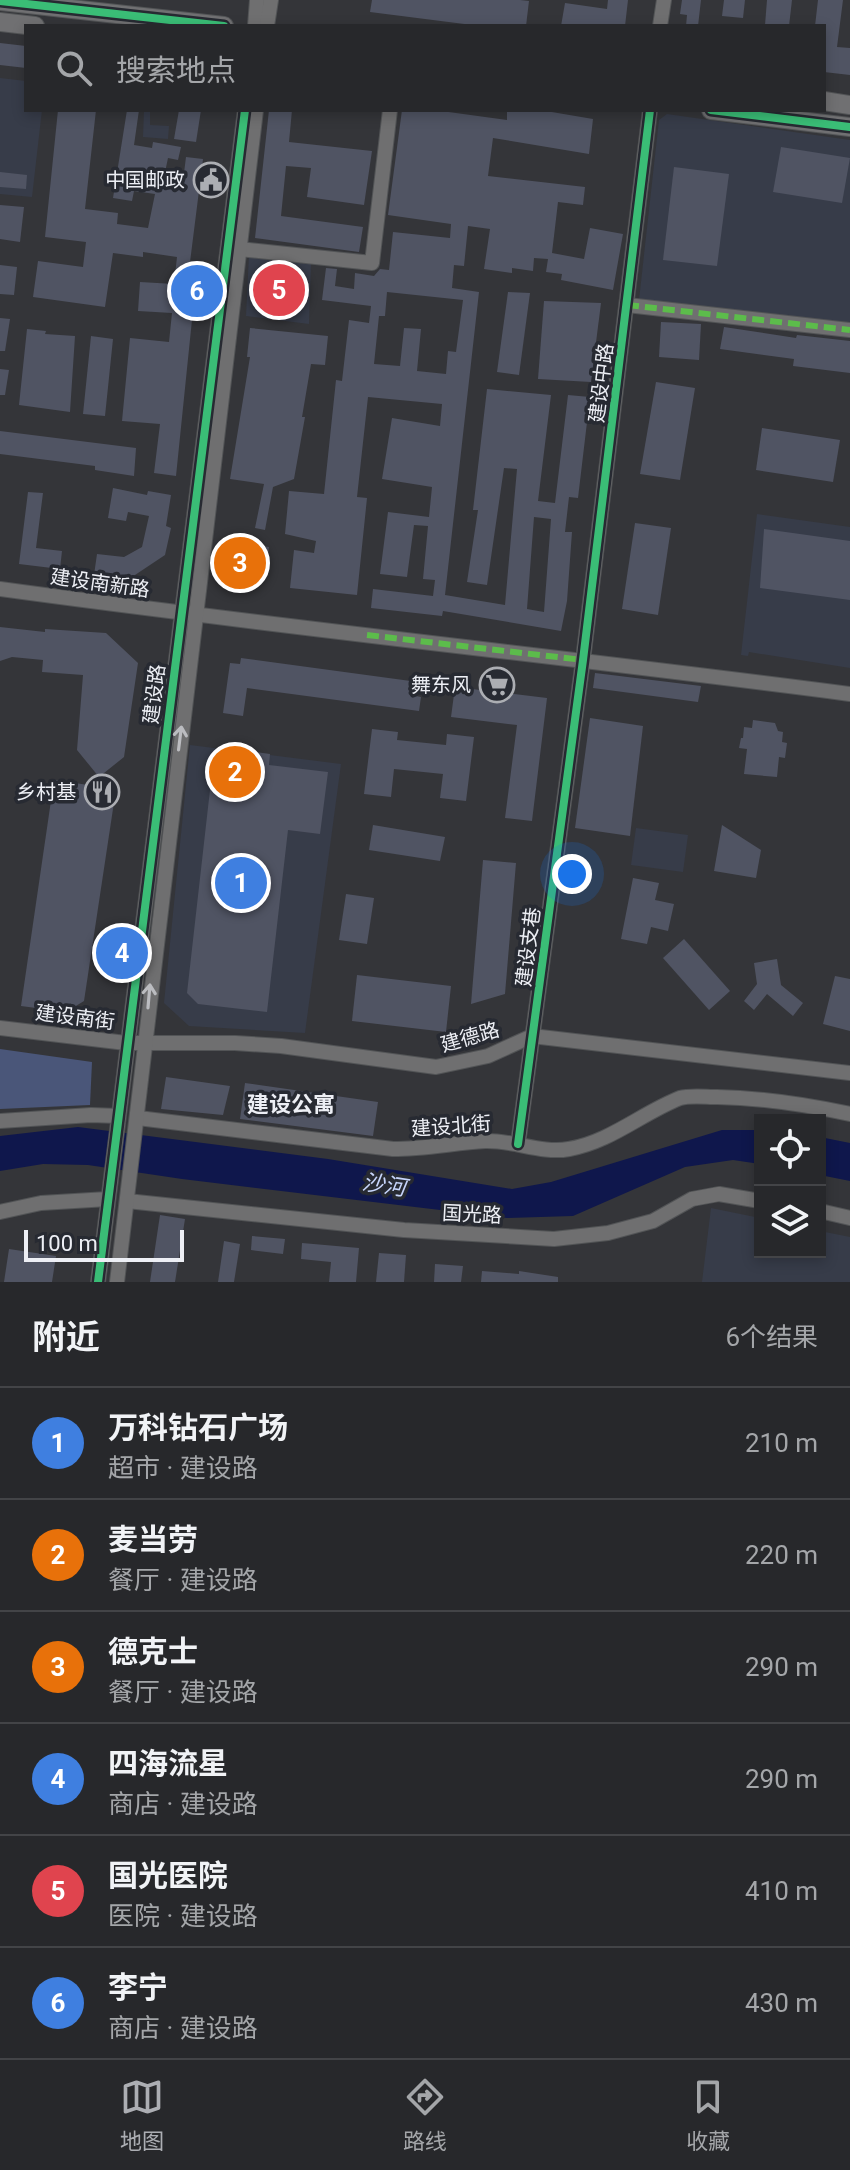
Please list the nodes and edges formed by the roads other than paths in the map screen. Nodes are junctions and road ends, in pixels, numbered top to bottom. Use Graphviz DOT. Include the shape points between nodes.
graph roads {
  1 [pos="257,0"];
  2 [pos="271,0"];
  3 [pos="664,0"];
  4 [pos="0,1"];
  5 [pos="0,22"];
  6 [pos="206,24"];
  7 [pos="255,24"];
  8 [pos="267,24"];
  9 [pos="660,24"];
  10 [pos="24,25"];
  11 [pos="826,101"];
  12 [pos="850,105"];
  13 [pos="245,112"];
  14 [pos="256,112"];
  15 [pos="390,112"];
  16 [pos="650,112"];
  17 [pos="727,112"];
  18 [pos="850,127"];
  19 [pos="239,249"];
  20 [pos="627,305"];
  21 [pos="850,330"];
  22 [pos="0,589"];
  23 [pos="187,615"];
  24 [pos="583,660"];
  25 [pos="850,694"];
  26 [pos="0,1028"];
  27 [pos="532,1036"];
  28 [pos="126,1043"];
  29 [pos="146,1043"];
  30 [pos="850,1073"];
  31 [pos="850,1114"];
  32 [pos="0,1121"];
  33 [pos="117,1121"];
  34 [pos="137,1124"];
  35 [pos="518,1144"];
  36 [pos="108,1199"];
  37 [pos="754,1200"];
  38 [pos="127,1201"];
  39 [pos="0,1212"];
  40 [pos="826,1212"];
  41 [pos="850,1218"];
  42 [pos="98,1282"];
  43 [pos="117,1282"];
  1 -- 7 [label="street"];
  2 -- 8 [label="street"];
  3 -- 9 [label="street"];
  4 -- 6 [label="main road"];
  5 -- 10 [label="main road"];
  11 -- 12 [label="main road"];
  13 -- 23 [label="street, 建设路"];
  14 -- 19 [label="street, 建设路"];
  15 -- 19 [label="street" via="372,263"];
  16 -- 20 [label="street, 建设中路"];
  17 -- 18 [label="main road"];
  19 -- 23 [label="street, 建设路"];
  20 -- 21 [label="street"];
  20 -- 24 [label="street, 建设中路"];
  22 -- 23 [label="street, 建设南新路"];
  23 -- 24 [label="street, 建设南新路"];
  23 -- 28 [label="street, 建设路"];
  29 -- 23 [label="street, 建设路, one-way"];
  24 -- 25 [label="street, 建设南新路"];
  24 -- 27 [label="street, 建设支巷"];
  26 -- 28 [label="street, 建设南街"];
  27 -- 29 [label="street, 建德路" via="488,1056 436,1067 281,1046"];
  27 -- 30 [label="street"];
  27 -- 35 [label="street, 建设支巷"];
  28 -- 29 [label="street, 建设南街"];
  28 -- 33 [label="street, 建设路"];
  29 -- 34 [label="street, 建设路"];
  31 -- 35 [label="street, 建设北街" via="761,1098 683,1097 590,1145 540,1150"];
  32 -- 33 [label="street" via="91,1115"];
  33 -- 36 [label="street, 建设路"];
  34 -- 35 [label="street, 建设北街" via="393,1149 487,1141"];
  34 -- 38 [label="street, 建设路"];
  36 -- 39 [label="street" via="41,1203"];
  36 -- 42 [label="street, 建设路"];
  37 -- 38 [label="street, 国光路" via="719,1194 692,1199 653,1221 554,1239 404,1230"];
  38 -- 43 [label="street, 建设路"];
  40 -- 41 [label="street"];
}
